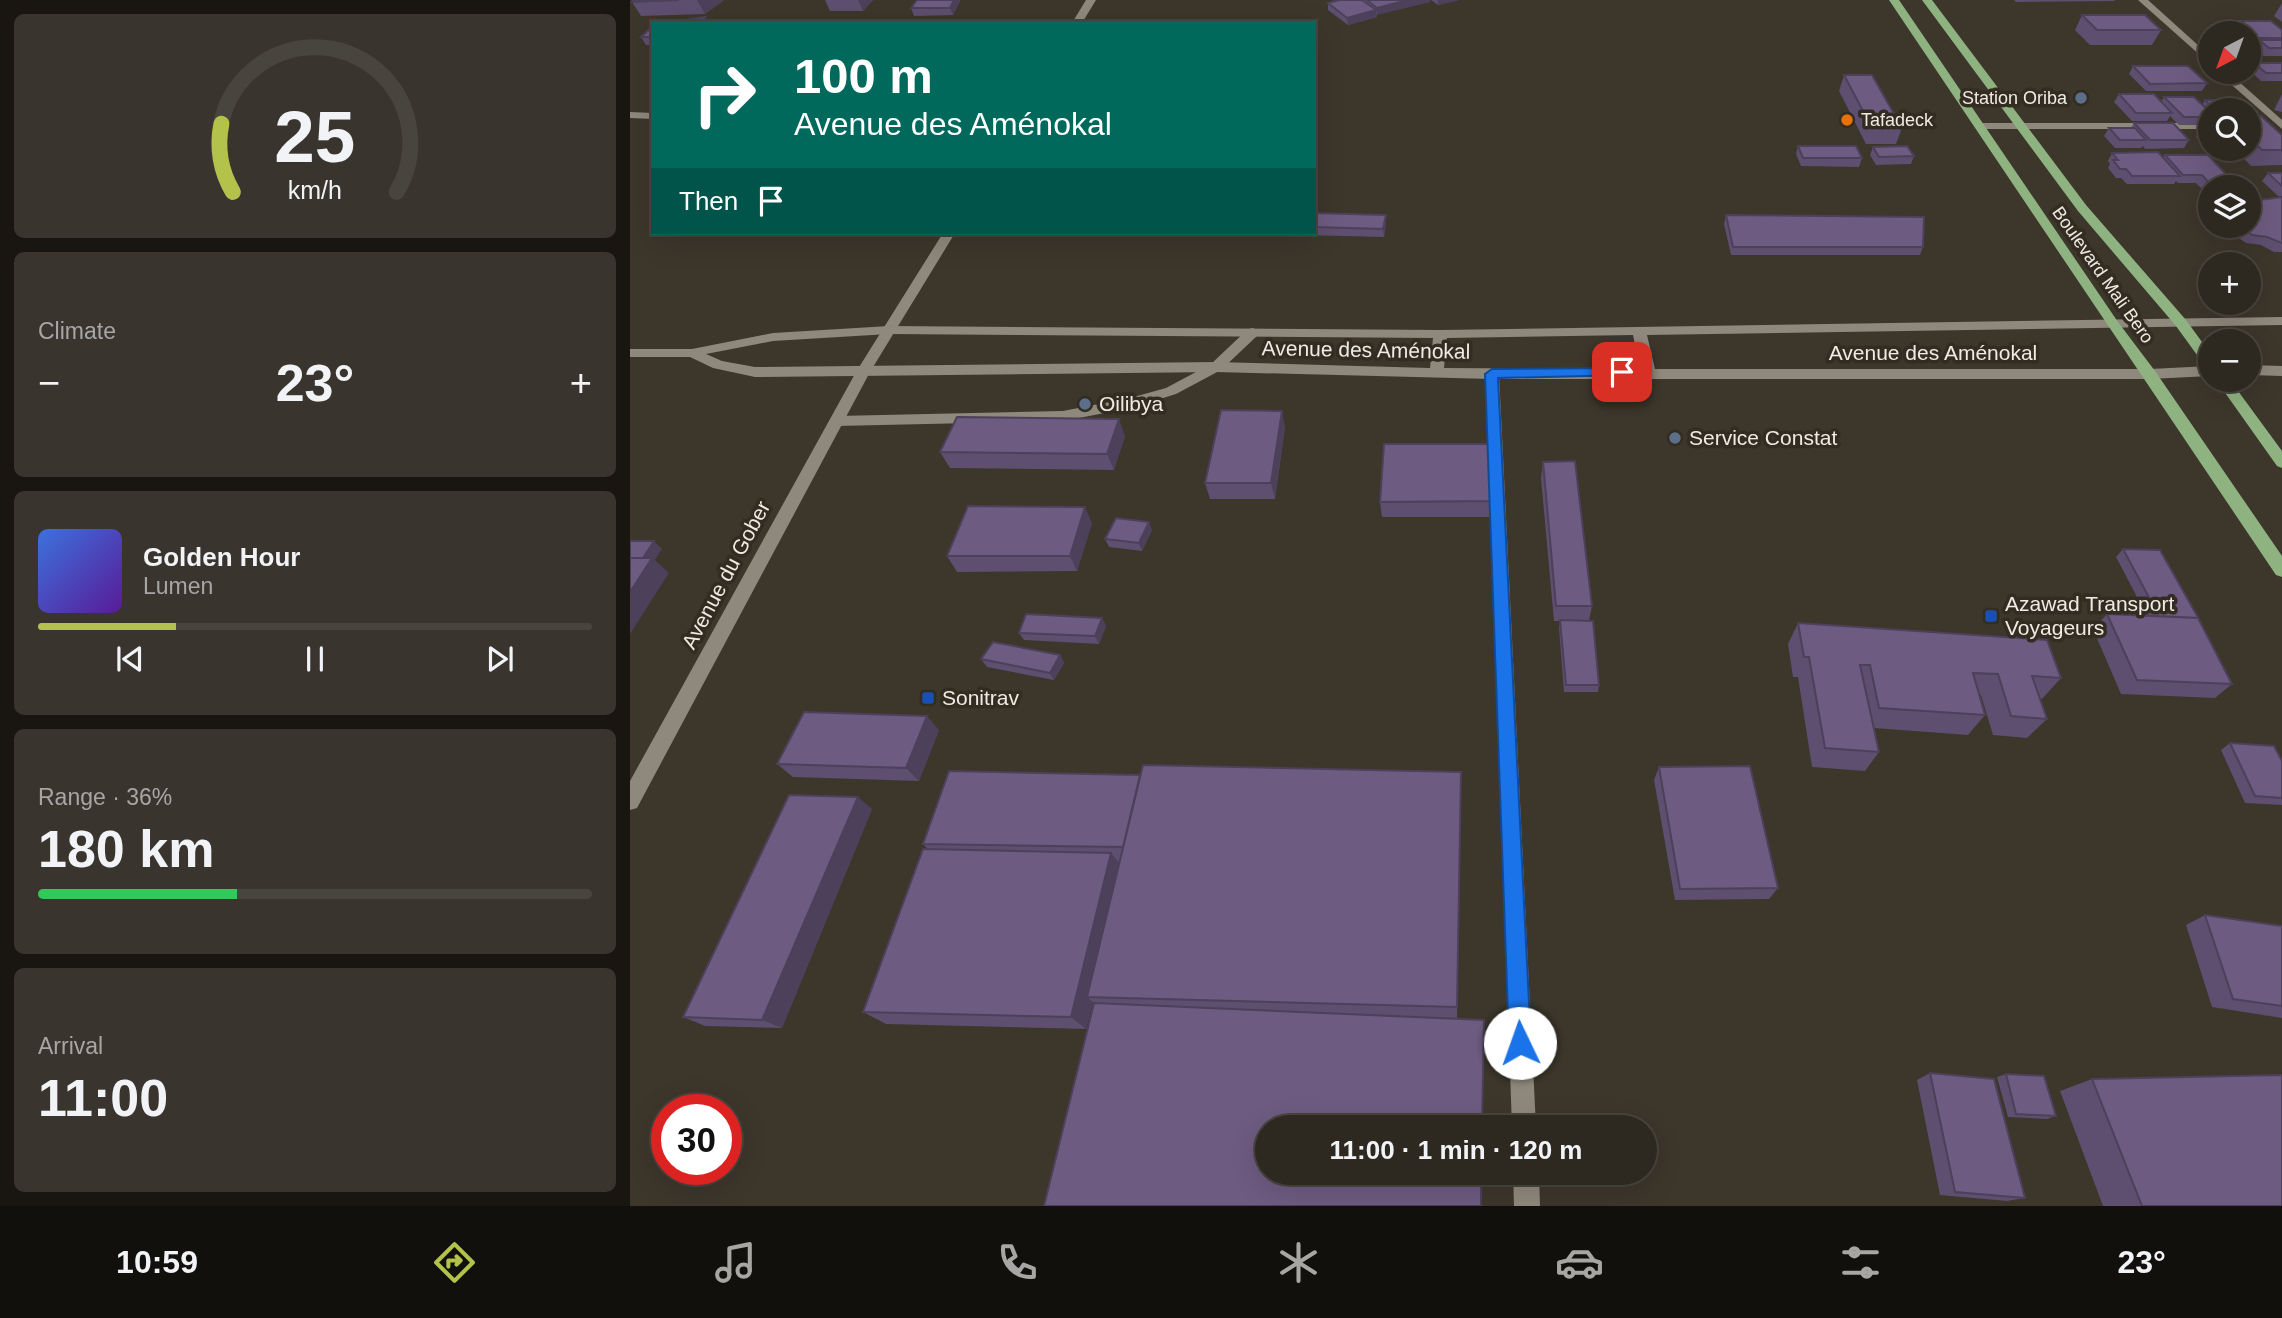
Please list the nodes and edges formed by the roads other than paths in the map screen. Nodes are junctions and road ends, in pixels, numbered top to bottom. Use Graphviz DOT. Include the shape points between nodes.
graph roads {
  1 [pos="1091,0"];
  2 [pos="1894,0"];
  3 [pos="1927,0"];
  4 [pos="2143,0"];
  5 [pos="1078,21"];
  6 [pos="2198,50"];
  7 [pos="2235,84"];
  8 [pos="630,115"];
  9 [pos="651,116"];
  10 [pos="1979,126"];
  11 [pos="2019,126"];
  12 [pos="2198,126"];
  13 [pos="2282,126"];
  14 [pos="2261,127"];
  15 [pos="948,235"];
  16 [pos="2282,321"];
  17 [pos="2181,323"];
  18 [pos="2112,325"];
  19 [pos="889,330"];
  20 [pos="1253,332"];
  21 [pos="1639,332"];
  22 [pos="1440,334"];
  23 [pos="2198,346"];
  24 [pos="630,353"];
  25 [pos="692,353"];
  26 [pos="1216,367"];
  27 [pos="2261,370"];
  28 [pos="2282,371"];
  29 [pos="863,372"];
  30 [pos="1648,372"];
  31 [pos="2198,372"];
  32 [pos="1437,373"];
  33 [pos="1492,374"];
  34 [pos="2150,374"];
  35 [pos="2232,392"];
  36 [pos="836,421"];
  37 [pos="2282,462"];
  38 [pos="2282,570"];
  39 [pos="632,795"];
  40 [pos="1523,1115"];
  41 [pos="1526,1185"];
  42 [pos="1527,1206"];
  1 -- 5 [label="main road"];
  2 -- 10 [label="main road, Boulevard Mali Bero"];
  3 -- 11 [label="main road, Boulevard Mali Bero"];
  4 -- 6 [label="main road"];
  7 -- 13 [label="main road"];
  8 -- 9 [label="main road"];
  10 -- 11 [label="main road"];
  10 -- 18 [label="main road, Boulevard Mali Bero"];
  11 -- 12 [label="main road"];
  11 -- 17 [label="main road, Boulevard Mali Bero"];
  13 -- 14 [label="main road"];
  15 -- 19 [label="main road, Avenue du Gober"];
  16 -- 17 [label="main road, Avenue des Aménokal"];
  17 -- 18 [label="main road, Avenue des Aménokal"];
  17 -- 23 [label="main road, Boulevard Mali Bero"];
  18 -- 21 [label="main road, Avenue des Aménokal"];
  18 -- 34 [label="main road, Boulevard Mali Bero"];
  19 -- 20 [label="main road, Avenue des Aménokal"];
  19 -- 25 [label="main road, Avenue des Aménokal" via="774,337"];
  19 -- 29 [label="main road, Avenue du Gober"];
  20 -- 22 [label="main road, Avenue des Aménokal"];
  20 -- 26 [label="main road"];
  21 -- 22 [label="main road, Avenue des Aménokal"];
  21 -- 30 [label="main road"];
  22 -- 32 [label="main road"];
  24 -- 25 [label="main road, Avenue des Aménokal"];
  25 -- 29 [label="main road, Avenue des Aménokal" via="718,365 755,372"];
  26 -- 29 [label="main road, Avenue des Aménokal"];
  26 -- 32 [label="main road, Avenue des Aménokal"];
  26 -- 36 [label="main road" via="1171,391 1063,415"];
  27 -- 28 [label="main road"];
  29 -- 36 [label="main road, Avenue du Gober"];
  30 -- 33 [label="main road, Avenue des Aménokal"];
  30 -- 34 [label="main road, Avenue des Aménokal"];
  31 -- 34 [label="main road, Avenue des Aménokal"];
  32 -- 33 [label="main road, Avenue des Aménokal"];
  33 -- 40 [label="main road"];
  34 -- 38 [label="main road, Boulevard Mali Bero"];
  35 -- 37 [label="main road"];
  36 -- 39 [label="main road, Avenue du Gober"];
  41 -- 42 [label="main road"];
}
